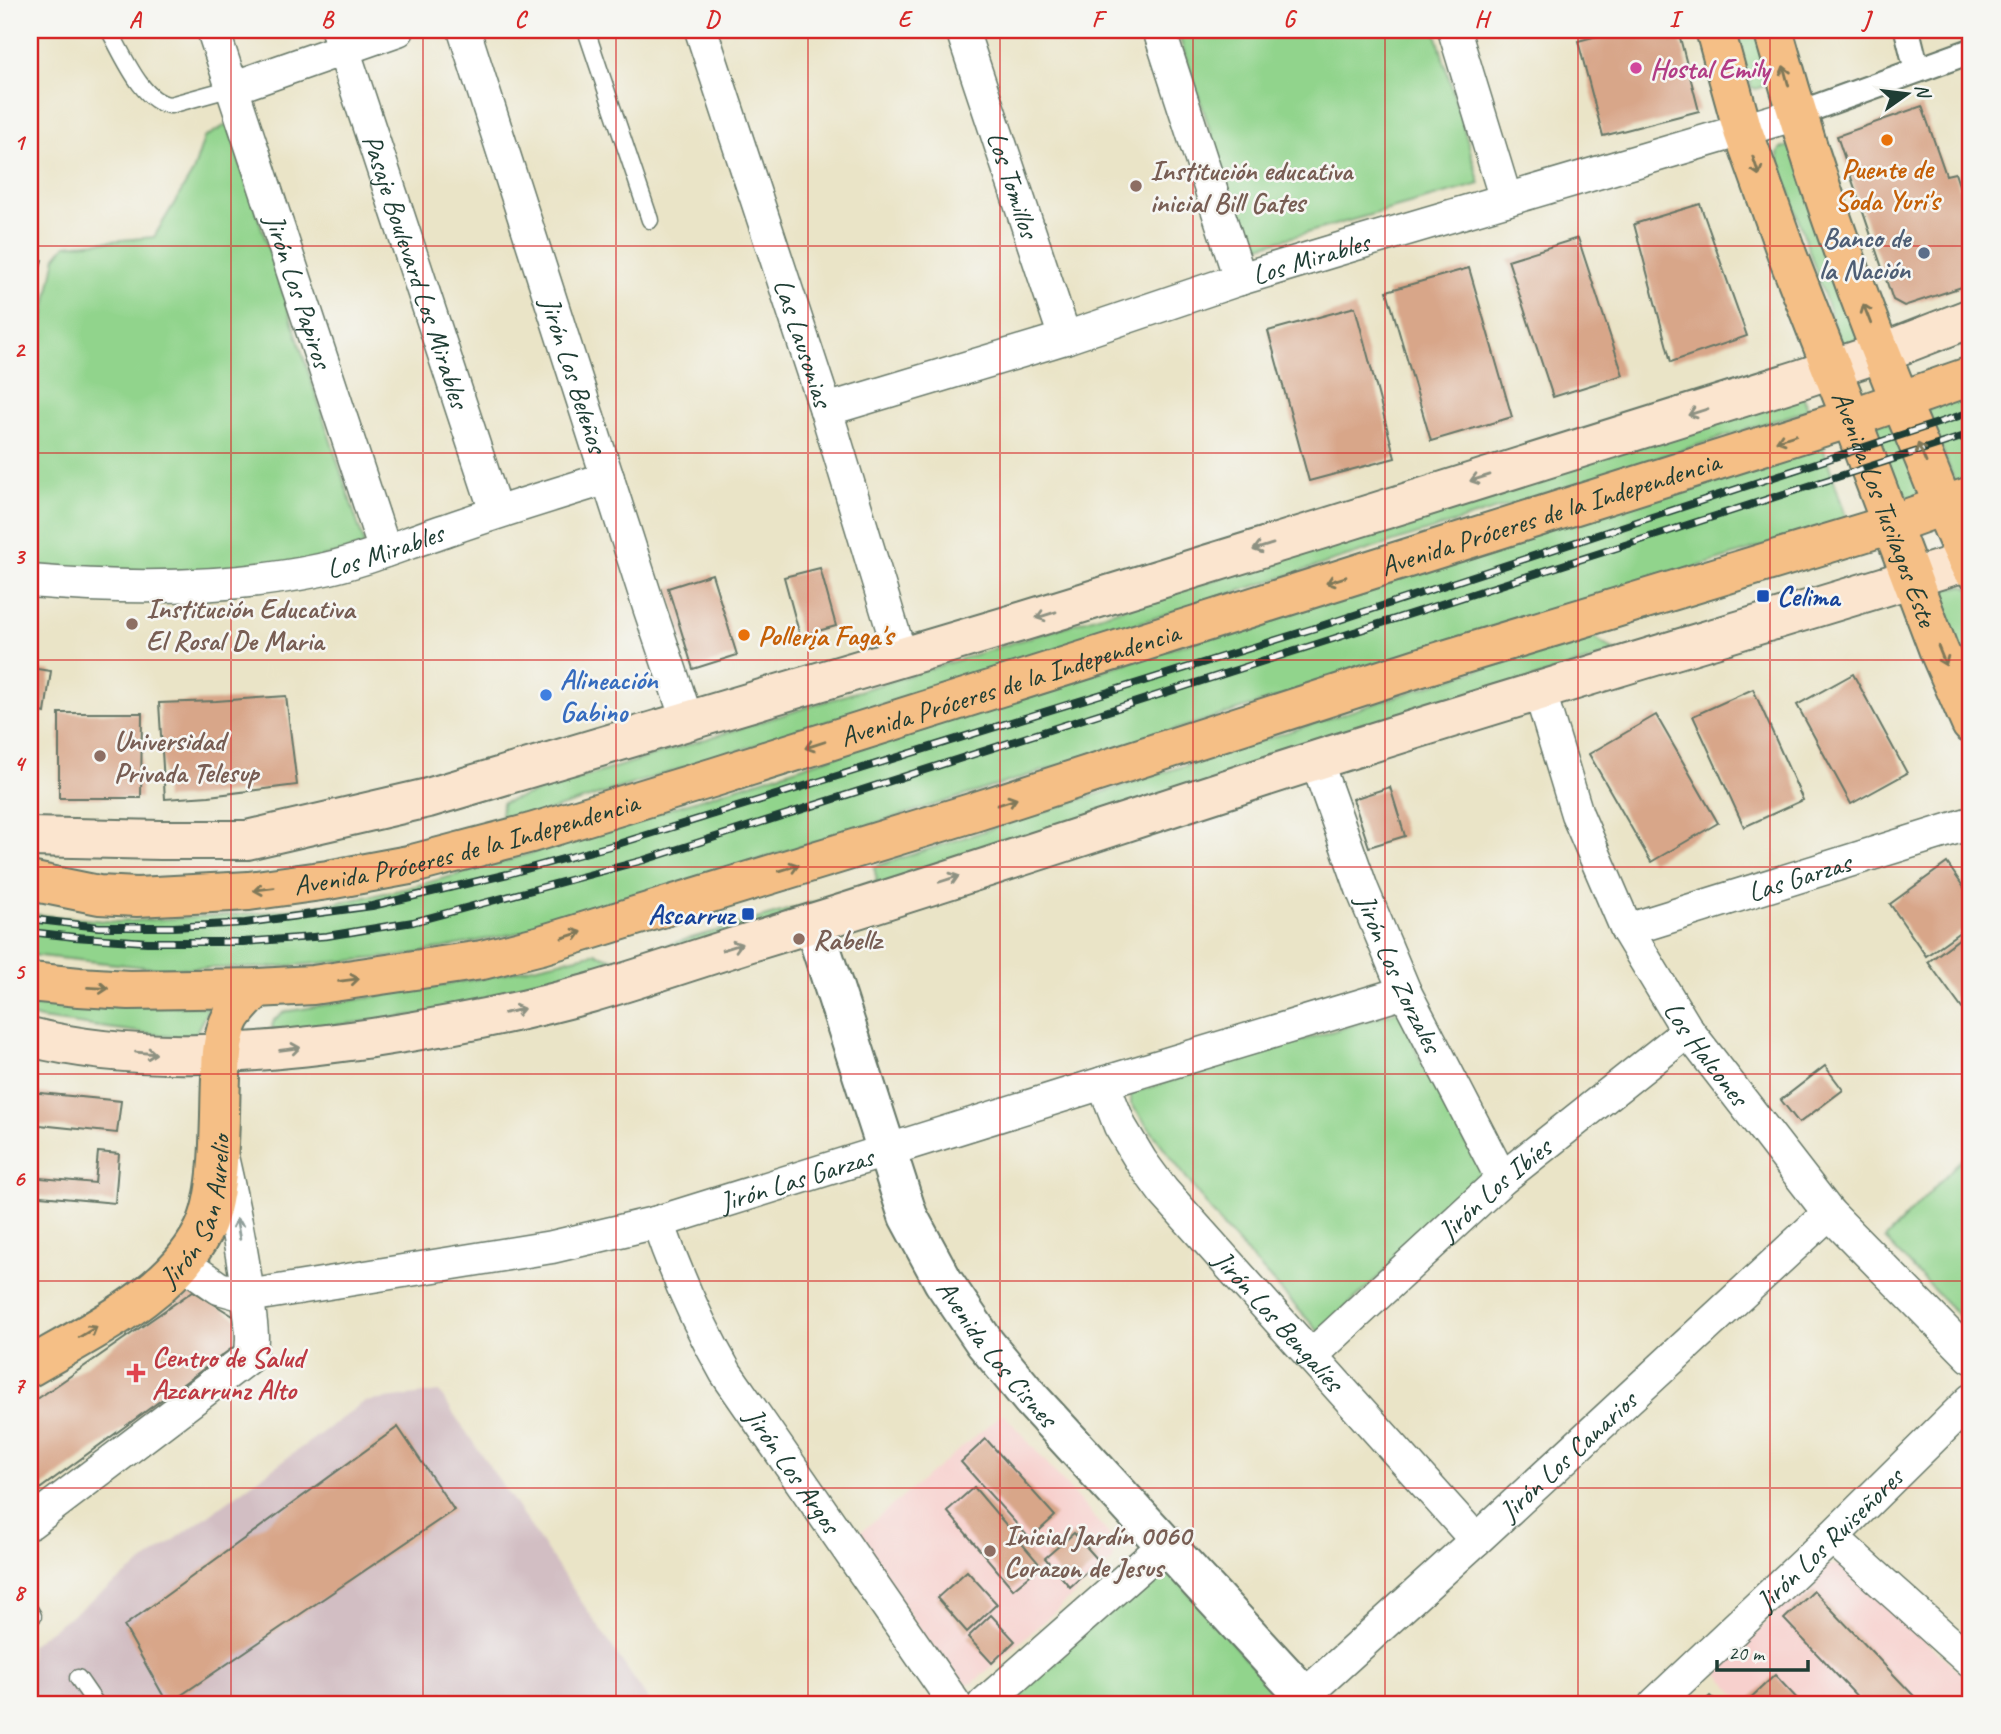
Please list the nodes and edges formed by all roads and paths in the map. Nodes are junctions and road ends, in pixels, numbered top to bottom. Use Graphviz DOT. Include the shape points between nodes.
graph roads {
  1 [pos="109,30"];
  2 [pos="213,30"];
  3 [pos="398,30"];
  4 [pos="464,30"];
  5 [pos="586,30"];
  6 [pos="701,30"];
  7 [pos="962,30"];
  8 [pos="1158,30"];
  9 [pos="1454,30"];
  10 [pos="1715,30"];
  11 [pos="1773,30"];
  12 [pos="1907,30"];
  13 [pos="340,39"];
  14 [pos="1971,51"];
  15 [pos="1917,70"];
  16 [pos="232,88"];
  17 [pos="1797,114"];
  18 [pos="1743,131"];
  19 [pos="1506,200"];
  20 [pos="650,219"];
  21 [pos="1240,279"];
  22 [pos="1971,318"];
  23 [pos="1065,338"];
  24 [pos="1881,352"];
  25 [pos="1833,369"];
  26 [pos="1971,376"];
  27 [pos="1900,401"];
  28 [pos="826,410"];
  29 [pos="1852,418"];
  30 [pos="608,478"];
  31 [pos="1958,501"];
  32 [pos="496,512"];
  33 [pos="1892,524"];
  34 [pos="385,551"];
  35 [pos="1970,563"];
  36 [pos="1913,578"];
  37 [pos="30,581"];
  38 [pos="901,657"];
  39 [pos="1539,690"];
  40 [pos="1969,713"];
  41 [pos="687,720"];
  42 [pos="1316,760"];
  43 [pos="1971,823"];
  44 [pos="30,837"];
  45 [pos="247,839"];
  46 [pos="30,865"];
  47 [pos="30,881"];
  48 [pos="813,923"];
  49 [pos="1628,930"];
  50 [pos="30,982"];
  51 [pos="257,988"];
  52 [pos="1405,992"];
  53 [pos="1688,1031"];
  54 [pos="30,1037"];
  55 [pos="222,1053"];
  56 [pos="1103,1083"];
  57 [pos="218,1140"];
  58 [pos="886,1152"];
  59 [pos="1502,1179"];
  60 [pos="1829,1213"];
  61 [pos="658,1222"];
  62 [pos="182,1262"];
  63 [pos="248,1296"];
  64 [pos="1311,1356"];
  65 [pos="1971,1357"];
  66 [pos="30,1367"];
  67 [pos="1971,1400"];
  68 [pos="30,1523"];
  69 [pos="1832,1537"];
  70 [pos="1476,1540"];
  71 [pos="1164,1543"];
  72 [pos="1971,1662"];
  73 [pos="78,1678"];
  74 [pos="1308,1700"];
  75 [pos="96,1704"];
  76 [pos="955,1704"];
  77 [pos="984,1704"];
  78 [pos="1655,1704"];
  1 -- 16 [label="lane" via="144,90 161,104"];
  2 -- 16 [label="street, Jirón Los Papiros"];
  3 -- 13 [label="street"];
  4 -- 30 [label="street, Jirón Los Beleños"];
  5 -- 20 [label="lane"];
  6 -- 28 [label="street, Las Lausonias"];
  7 -- 23 [label="street, Los Tomillos"];
  8 -- 21 [label="street"];
  9 -- 19 [label="street"];
  10 -- 18 [label="main road, Avenida Los Tusilagos Este"];
  17 -- 11 [label="main road, Avenida Los Tusilagos Este, one-way"];
  12 -- 15 [label="street"];
  13 -- 16 [label="street"];
  13 -- 32 [label="street, Pasaje Boulevard Los Mirables"];
  14 -- 15 [label="street"];
  15 -- 17 [label="street"];
  16 -- 34 [label="street, Jirón Los Papiros"];
  17 -- 18 [label="street, Los Mirables"];
  24 -- 17 [label="main road, Avenida Los Tusilagos Este, one-way"];
  18 -- 19 [label="street, Los Mirables"];
  18 -- 25 [label="main road, Avenida Los Tusilagos Este, one-way"];
  19 -- 21 [label="street, Los Mirables"];
  21 -- 23 [label="street, Los Mirables"];
  22 -- 24 [label="main road, Avenida Próceres de la Independencia"];
  23 -- 28 [label="street, Los Mirables"];
  24 -- 25 [label="main road, Avenida Próceres de la Independencia"];
  24 -- 27 [label="main road, Avenida Los Tusilagos Este"];
  25 -- 29 [label="main road, Avenida Los Tusilagos Este"];
  25 -- 38 [label="main road, Avenida Próceres de la Independencia, one-way"];
  26 -- 27 [label="main road, Avenida Próceres de la Independencia"];
  27 -- 29 [label="main road, Avenida Próceres de la Independencia"];
  31 -- 27 [label="main road, Avenida Los Tusilagos Este, one-way"];
  28 -- 38 [label="street, Las Lausonias"];
  29 -- 33 [label="main road, Avenida Los Tusilagos Este"];
  29 -- 47 [label="main road, Avenida Próceres de la Independencia, one-way" via="715,777 409,865 250,891 136,898"];
  30 -- 32 [label="street, Los Mirables"];
  30 -- 41 [label="street, Jirón Los Beleños"];
  31 -- 33 [label="main road"];
  31 -- 35 [label="main road, Avenida Los Tusilagos Este"];
  32 -- 34 [label="street, Los Mirables"];
  33 -- 36 [label="main road, Avenida Los Tusilagos Este"];
  51 -- 33 [label="main road, one-way" via="380,976 482,960 541,945 971,813 1418,668"];
  34 -- 37 [label="street, Los Mirables" via="321,570 246,581 88,586"];
  35 -- 36 [label="main road"];
  36 -- 39 [label="main road"];
  36 -- 40 [label="main road, Avenida Los Tusilagos Este, one-way"];
  38 -- 41 [label="main road, Avenida Próceres de la Independencia"];
  39 -- 42 [label="main road"];
  39 -- 49 [label="street, Los Halcones" via="1577,814"];
  41 -- 45 [label="main road, Avenida Próceres de la Independencia" via="428,798"];
  48 -- 42 [label="main road, one-way"];
  42 -- 52 [label="street, Jirón Los Zorzales" via="1362,890"];
  43 -- 49 [label="street, Las Garzas"];
  44 -- 45 [label="main road, Avenida Próceres de la Independencia"];
  45 -- 46 [label="main road" via="159,856"];
  55 -- 48 [label="main road, one-way" via="354,1041 453,1025 587,993"];
  48 -- 58 [label="street, Avenida Los Cisnes"];
  49 -- 53 [label="street, Los Halcones"];
  50 -- 51 [label="main road, one-way" via="129,990"];
  51 -- 55 [label="main road, Jirón San Aurelio" via="232,1017"];
  52 -- 56 [label="street, Jirón Las Garzas"];
  52 -- 59 [label="street, Jirón Los Zorzales"];
  53 -- 59 [label="street, Jirón Los Ibíes"];
  53 -- 60 [label="street, Los Halcones"];
  54 -- 55 [label="main road, one-way" via="151,1054"];
  55 -- 57 [label="main road, Jirón San Aurelio"];
  56 -- 58 [label="street, Jirón Las Garzas"];
  56 -- 64 [label="street, Jirón Los Bengalíes" via="1140,1161"];
  57 -- 62 [label="main road, Jirón San Aurelio" via="215,1192 204,1230"];
  63 -- 57 [label="street, one-way"];
  58 -- 61 [label="street, Jirón Las Garzas"];
  58 -- 71 [label="street, Avenida Los Cisnes" via="908,1216 943,1281 985,1343"];
  59 -- 64 [label="street, Jirón Los Ibíes"];
  60 -- 65 [label="street, Los Halcones"];
  60 -- 70 [label="street, Jirón Los Canarios"];
  61 -- 63 [label="street, Jirón Las Garzas" via="552,1247"];
  61 -- 76 [label="street, Jirón Los Argos" via="695,1316 726,1373"];
  62 -- 63 [label="street, Jirón Las Garzas" via="219,1288"];
  66 -- 62 [label="main road, Jirón San Aurelio, one-way" via="131,1307"];
  63 -- 68 [label="street" via="253,1336 246,1361"];
  64 -- 70 [label="street, Jirón Los Bengalíes"];
  67 -- 69 [label="street, Jirón Los Ruiseñores"];
  69 -- 72 [label="street"];
  69 -- 78 [label="street, Jirón Los Ruiseñores"];
  70 -- 74 [label="street, Jirón Los Canarios"];
  71 -- 74 [label="street, Avenida Los Cisnes"];
  71 -- 77 [label="street"];
  73 -- 75 [label="lane"];
}
